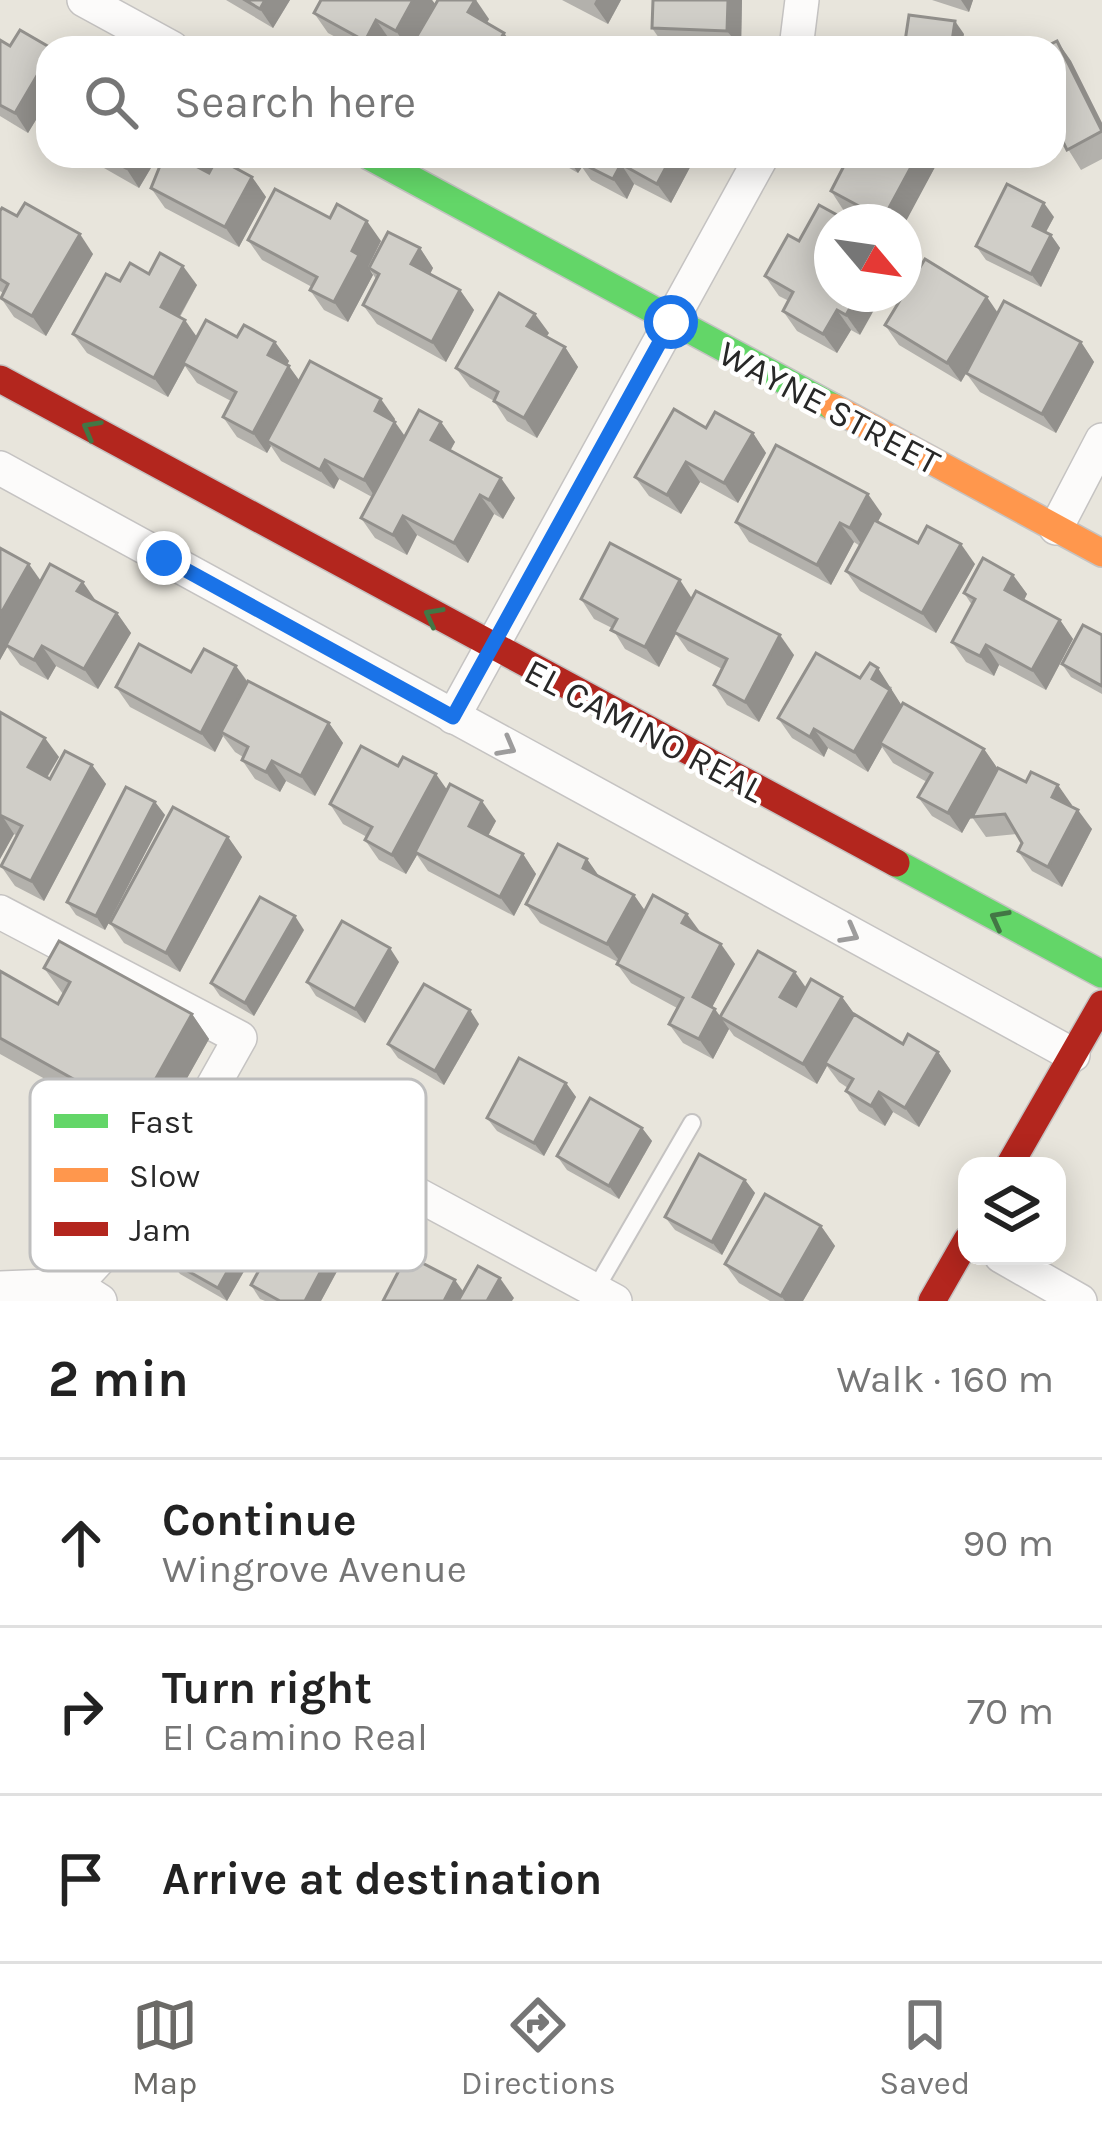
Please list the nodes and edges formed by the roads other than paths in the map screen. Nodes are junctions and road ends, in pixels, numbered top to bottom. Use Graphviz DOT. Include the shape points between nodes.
graph roads {
  1 [pos="802,0"];
  2 [pos="99,3"];
  3 [pos="153,36"];
  4 [pos="798,36"];
  5 [pos="391,168"];
  6 [pos="755,168"];
  7 [pos="671,322"];
  8 [pos="0,379"];
  9 [pos="1102,440"];
  10 [pos="0,468"];
  11 [pos="1056,528"];
  12 [pos="1102,553"];
  13 [pos="491,647"];
  14 [pos="453,717"];
  15 [pos="0,912"];
  16 [pos="1102,974"];
  17 [pos="1102,1004"];
  18 [pos="1073,1055"];
  19 [pos="217,1079"];
  20 [pos="692,1123"];
  21 [pos="1014,1157"];
  22 [pos="426,1198"];
  23 [pos="958,1256"];
  24 [pos="1017,1265"];
  25 [pos="0,1288"];
  26 [pos="87,1293"];
  27 [pos="605,1296"];
  28 [pos="932,1301"];
  29 [pos="1079,1301"];
  1 -- 4 [label="street"];
  2 -- 3 [label="street"];
  5 -- 7 [label="street, WAYNE STREET"];
  6 -- 7 [label="street"];
  7 -- 11 [label="street, WAYNE STREET"];
  7 -- 13 [label="street"];
  13 -- 8 [label="street, EL CAMINO REAL, one-way"];
  9 -- 11 [label="street"];
  10 -- 14 [label="street"];
  11 -- 12 [label="street, WAYNE STREET"];
  13 -- 14 [label="street"];
  16 -- 13 [label="street, EL CAMINO REAL, one-way"];
  14 -- 18 [label="street, one-way"];
  15 -- 19 [label="street" via="239,1039"];
  17 -- 18 [label="street"];
  18 -- 21 [label="street"];
  20 -- 27 [label="lane"];
  22 -- 27 [label="street"];
  23 -- 28 [label="street"];
  24 -- 29 [label="street"];
  25 -- 26 [label="street"];
}
